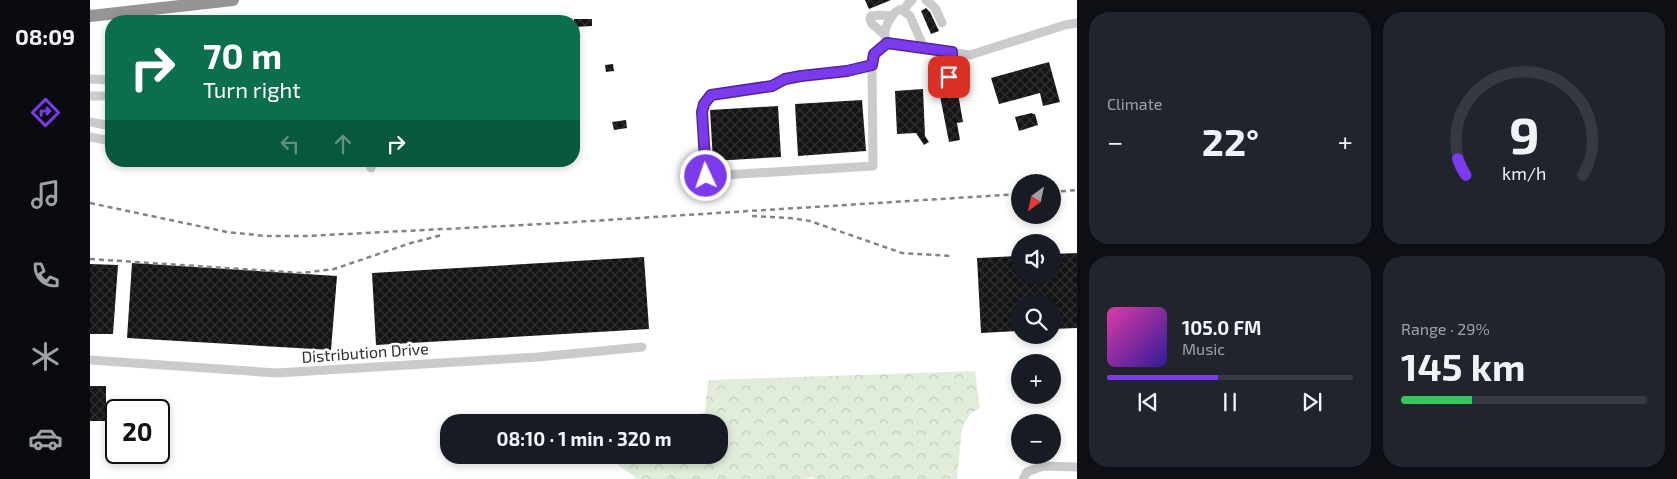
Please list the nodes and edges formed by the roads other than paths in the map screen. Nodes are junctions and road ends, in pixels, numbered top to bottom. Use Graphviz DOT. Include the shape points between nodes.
graph roads {
  1 [pos="233,0"];
  2 [pos="912,0"];
  3 [pos="926,0"];
  4 [pos="905,11"];
  5 [pos="90,16"];
  6 [pos="892,16"];
  7 [pos="942,23"];
  8 [pos="1077,23"];
  9 [pos="886,30"];
  10 [pos="887,43"];
  11 [pos="924,48"];
  12 [pos="952,52"];
  13 [pos="872,65"];
  14 [pos="90,79"];
  15 [pos="936,79"];
  16 [pos="105,80"];
  17 [pos="90,96"];
  18 [pos="105,96"];
  19 [pos="90,122"];
  20 [pos="105,125"];
  21 [pos="90,137"];
  22 [pos="105,140"];
  23 [pos="642,347"];
  24 [pos="90,360"];
  25 [pos="1077,467"];
  26 [pos="1024,479"];
  1 -- 5 [label="highway"];
  2 -- 4 [label="street"];
  3 -- 7 [label="street" via="935,8"];
  4 -- 6 [label="street" via="896,10"];
  4 -- 11 [label="street"];
  6 -- 9 [label="street"];
  6 -- 9 [label="street" via="871,16 872,23"];
  8 -- 12 [label="street" via="970,54"];
  9 -- 10 [label="street"];
  10 -- 11 [label="street"];
  10 -- 13 [label="street" via="874,54"];
  11 -- 12 [label="street"];
  12 -- 15 [label="street" via="952,76"];
  13 -- 13 [label="street" via="711,95 702,112 706,176 873,166"];
  14 -- 16 [label="street"];
  17 -- 18 [label="street"];
  19 -- 20 [label="street"];
  21 -- 22 [label="street"];
  23 -- 24 [label="street, Distribution Drive" via="538,357 277,373"];
  25 -- 26 [label="street" via="1044,466 1027,472"];
}
